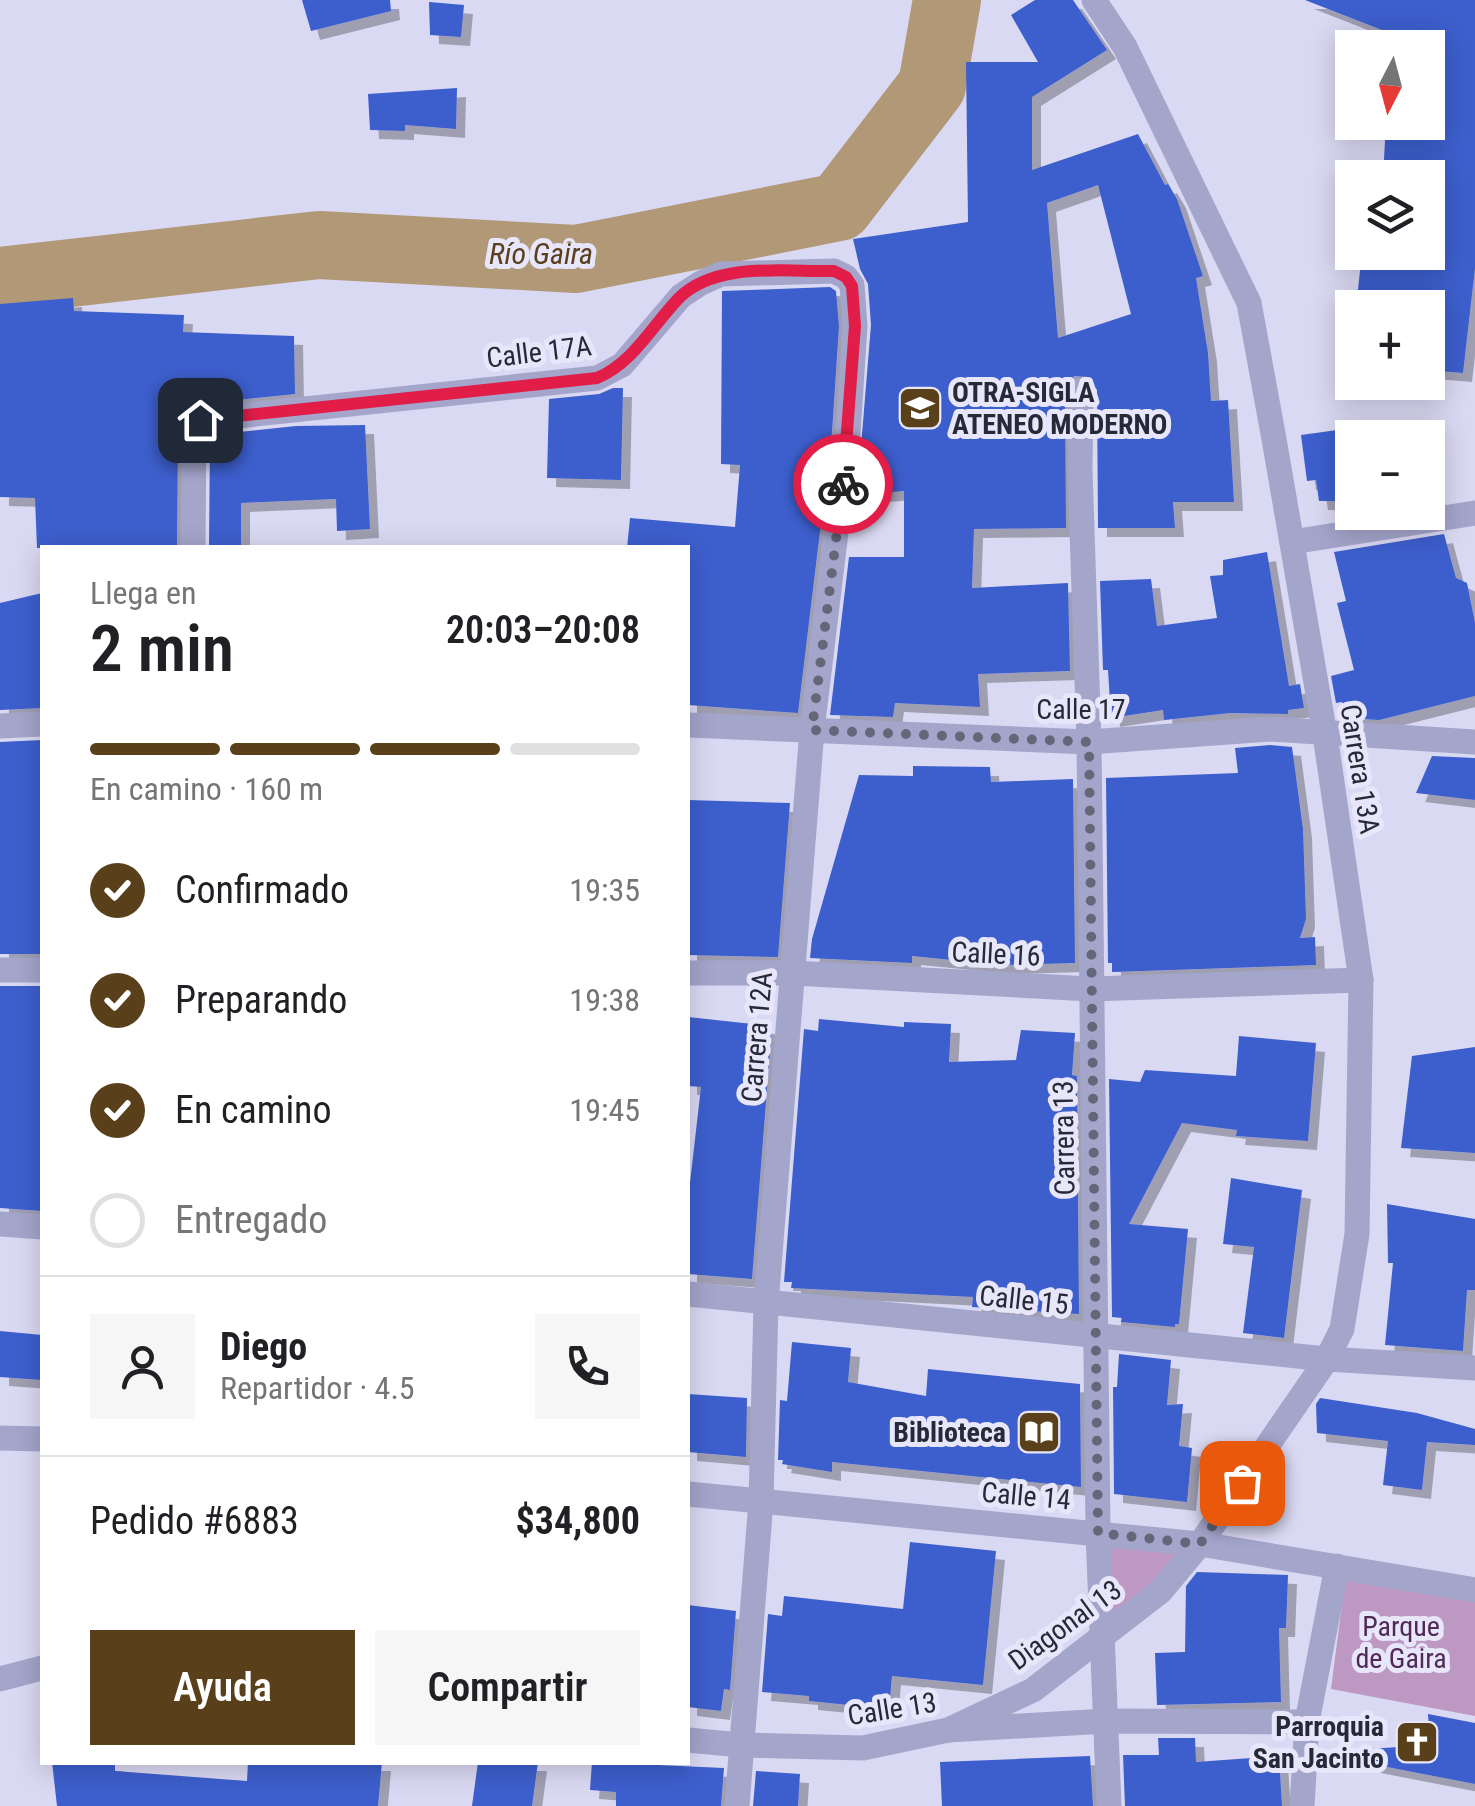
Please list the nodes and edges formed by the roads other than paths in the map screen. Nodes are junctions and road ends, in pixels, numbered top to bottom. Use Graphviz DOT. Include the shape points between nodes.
graph roads {
  1 [pos="1094,0"];
  2 [pos="846,277"];
  3 [pos="1081,391"];
  4 [pos="1475,512"];
  5 [pos="1292,542"];
  6 [pos="194,545"];
  7 [pos="40,724"];
  8 [pos="690,725"];
  9 [pos="0,726"];
  10 [pos="812,730"];
  11 [pos="1325,734"];
  12 [pos="1089,742"];
  13 [pos="1475,742"];
  14 [pos="0,970"];
  15 [pos="40,970"];
  16 [pos="690,972"];
  17 [pos="793,972"];
  18 [pos="1361,980"];
  19 [pos="1091,989"];
  20 [pos="0,1224"];
  21 [pos="40,1227"];
  22 [pos="690,1294"];
  23 [pos="766,1304"];
  24 [pos="1098,1338"];
  25 [pos="1327,1360"];
  26 [pos="1475,1368"];
  27 [pos="0,1438"];
  28 [pos="40,1440"];
  29 [pos="690,1494"];
  30 [pos="761,1501"];
  31 [pos="1098,1533"];
  32 [pos="1200,1544"];
  33 [pos="1338,1566"];
  34 [pos="1475,1590"];
  35 [pos="1101,1640"];
  36 [pos="40,1669"];
  37 [pos="0,1679"];
  38 [pos="1107,1722"];
  39 [pos="1308,1722"];
  40 [pos="948,1730"];
  41 [pos="690,1740"];
  42 [pos="740,1746"];
  43 [pos="736,1806"];
  44 [pos="1109,1806"];
  45 [pos="1302,1806"];
  1 -- 5 [label="street, Carrera 13A" via="1125,47 1249,303"];
  2 -- 6 [label="street, Calle 17A" via="834,271 711,278 681,296 622,365 597,378 200,420 194,431"];
  2 -- 10 [label="street, Carrera 12A" via="855,326 848,443"];
  3 -- 12 [label="street, Carrera 13"];
  4 -- 5 [label="street"];
  5 -- 11 [label="street, Carrera 13A"];
  7 -- 9 [label="street"];
  8 -- 10 [label="street, Calle 17"];
  10 -- 12 [label="street, Calle 17"];
  10 -- 17 [label="street, Carrera 12A"];
  11 -- 12 [label="street, Calle 17" via="1270,730"];
  11 -- 13 [label="street, Calle 17"];
  11 -- 18 [label="street, Carrera 13A"];
  12 -- 19 [label="street, Carrera 13"];
  14 -- 15 [label="street"];
  16 -- 17 [label="street, Calle 16"];
  17 -- 19 [label="street, Calle 16"];
  17 -- 23 [label="street, Carrera 12A"];
  18 -- 19 [label="street, Calle 16"];
  18 -- 25 [label="street, Carrera 13A" via="1357,1234 1342,1328"];
  19 -- 24 [label="street, Carrera 13"];
  20 -- 21 [label="street"];
  22 -- 23 [label="street, Calle 15"];
  23 -- 24 [label="street, Calle 15"];
  23 -- 30 [label="street, Carrera 12A"];
  24 -- 25 [label="street, Calle 15"];
  24 -- 31 [label="street, Carrera 13"];
  25 -- 26 [label="street, Calle 15"];
  25 -- 32 [label="street, Carrera 13A"];
  27 -- 28 [label="street"];
  29 -- 30 [label="street, Calle 14"];
  30 -- 31 [label="street, Calle 14"];
  30 -- 42 [label="street, Carrera 12A"];
  31 -- 32 [label="street, Calle 14"];
  31 -- 35 [label="street, Carrera 13"];
  32 -- 33 [label="street, Calle 14"];
  32 -- 35 [label="street, Diagonal 13" via="1161,1592"];
  33 -- 34 [label="street, Calle 14"];
  33 -- 39 [label="street"];
  35 -- 38 [label="street, Carrera 13"];
  35 -- 40 [label="street, Diagonal 13" via="1033,1690"];
  36 -- 37 [label="street"];
  38 -- 39 [label="street, Calle 13"];
  38 -- 40 [label="street, Calle 13"];
  38 -- 44 [label="street, Carrera 13"];
  39 -- 45 [label="street"];
  40 -- 42 [label="street, Calle 13" via="863,1748"];
  41 -- 42 [label="street, Calle 13"];
  42 -- 43 [label="street, Carrera 12A"];
}
